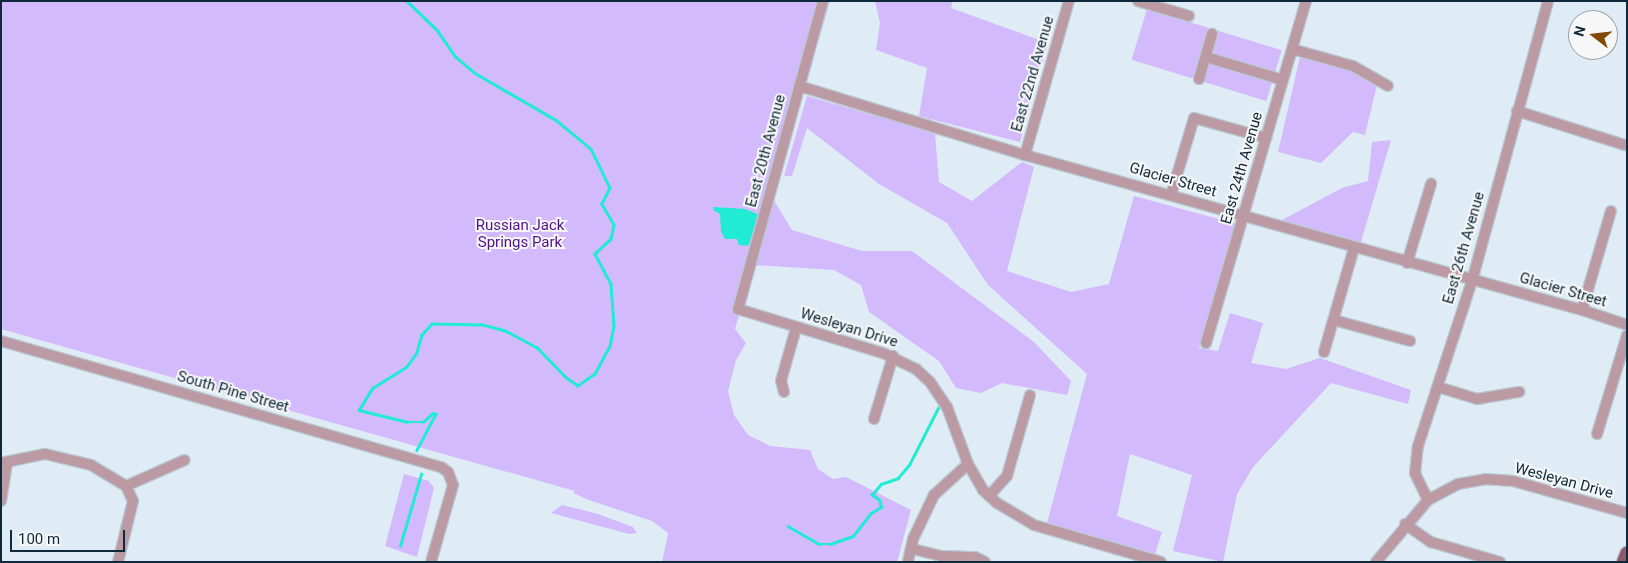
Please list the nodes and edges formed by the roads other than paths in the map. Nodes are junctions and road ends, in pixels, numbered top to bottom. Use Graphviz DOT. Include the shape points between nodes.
graph roads {
  1 [pos="823,1"];
  2 [pos="1069,1"];
  3 [pos="1138,1"];
  4 [pos="1306,1"];
  5 [pos="1548,1"];
  6 [pos="1189,16"];
  7 [pos="1212,34"];
  8 [pos="1292,49"];
  9 [pos="1206,57"];
  10 [pos="1199,79"];
  11 [pos="1283,80"];
  12 [pos="799,86"];
  13 [pos="1388,86"];
  14 [pos="1518,111"];
  15 [pos="1266,138"];
  16 [pos="1625,145"];
  17 [pos="1026,155"];
  18 [pos="1431,184"];
  19 [pos="1171,195"];
  20 [pos="1611,211"];
  21 [pos="1244,216"];
  22 [pos="1354,248"];
  23 [pos="1407,262"];
  24 [pos="1472,280"];
  25 [pos="738,310"];
  26 [pos="1582,310"];
  27 [pos="1334,320"];
  28 [pos="1627,325"];
  29 [pos="796,328"];
  30 [pos="1627,335"];
  31 [pos="1410,341"];
  32 [pos="1,342"];
  33 [pos="1206,343"];
  34 [pos="1324,352"];
  35 [pos="893,356"];
  36 [pos="1438,387"];
  37 [pos="784,392"];
  38 [pos="1519,392"];
  39 [pos="1030,395"];
  40 [pos="874,418"];
  41 [pos="1597,434"];
  42 [pos="185,460"];
  43 [pos="4,464"];
  44 [pos="968,464"];
  45 [pos="126,486"];
  46 [pos="989,496"];
  47 [pos="1428,500"];
  48 [pos="1,501"];
  49 [pos="1627,513"];
  50 [pos="1405,524"];
  51 [pos="913,549"];
  52 [pos="1627,554"];
  53 [pos="908,561"];
  54 [pos="118,562"];
  55 [pos="431,562"];
  56 [pos="985,562"];
  57 [pos="1161,562"];
  58 [pos="1376,562"];
  59 [pos="1500,562"];
  60 [pos="1624,562"];
  1 -- 12 [label="street, East 20th Avenue"];
  2 -- 17 [label="street, East 22nd Avenue"];
  3 -- 6 [label="street"];
  4 -- 8 [label="street, East 24th Avenue"];
  5 -- 14 [label="street, East 26th Avenue"];
  7 -- 9 [label="street"];
  8 -- 11 [label="street, East 24th Avenue"];
  8 -- 13 [label="street" via="1354,66"];
  9 -- 10 [label="street"];
  9 -- 11 [label="street"];
  11 -- 15 [label="street, East 24th Avenue"];
  12 -- 17 [label="street, Glacier Street"];
  12 -- 25 [label="street, East 20th Avenue"];
  14 -- 16 [label="street"];
  14 -- 24 [label="street, East 26th Avenue"];
  15 -- 19 [label="street" via="1194,118"];
  15 -- 21 [label="street, East 24th Avenue"];
  17 -- 19 [label="street, Glacier Street"];
  18 -- 23 [label="street"];
  19 -- 21 [label="street, Glacier Street"];
  20 -- 26 [label="street"];
  21 -- 22 [label="street, Glacier Street"];
  21 -- 33 [label="street, East 24th Avenue"];
  22 -- 23 [label="street, Glacier Street"];
  22 -- 27 [label="street"];
  23 -- 24 [label="street, Glacier Street"];
  24 -- 26 [label="street, Glacier Street"];
  24 -- 36 [label="street, East 26th Avenue"];
  25 -- 29 [label="street, Wesleyan Drive"];
  26 -- 28 [label="street, Glacier Street"];
  27 -- 31 [label="street"];
  27 -- 34 [label="street"];
  29 -- 35 [label="street, Wesleyan Drive"];
  29 -- 37 [label="street" via="781,381"];
  30 -- 41 [label="street"];
  32 -- 55 [label="street, South Pine Street" via="436,465 448,472 452,479 450,499"];
  35 -- 40 [label="street"];
  35 -- 44 [label="street, Wesleyan Drive" via="916,368 930,382 947,407"];
  36 -- 38 [label="street" via="1477,399"];
  36 -- 47 [label="street, East 26th Avenue" via="1415,460 1417,482"];
  39 -- 46 [label="street" via="1006,476"];
  42 -- 45 [label="street"];
  43 -- 45 [label="street" via="45,454 91,465"];
  43 -- 48 [label="street"];
  44 -- 46 [label="street, Wesleyan Drive"];
  44 -- 51 [label="street" via="934,496 913,539"];
  45 -- 54 [label="street" via="133,501"];
  46 -- 57 [label="street, Wesleyan Drive" via="1016,517 1034,524"];
  47 -- 49 [label="street, Wesleyan Drive" via="1458,484 1485,479 1513,481"];
  47 -- 50 [label="street, Wesleyan Drive"];
  50 -- 58 [label="street, Wesleyan Drive"];
  50 -- 59 [label="street" via="1431,542"];
  51 -- 53 [label="street"];
  51 -- 56 [label="street" via="941,556 975,557"];
  52 -- 60 [label="main road"];
}
